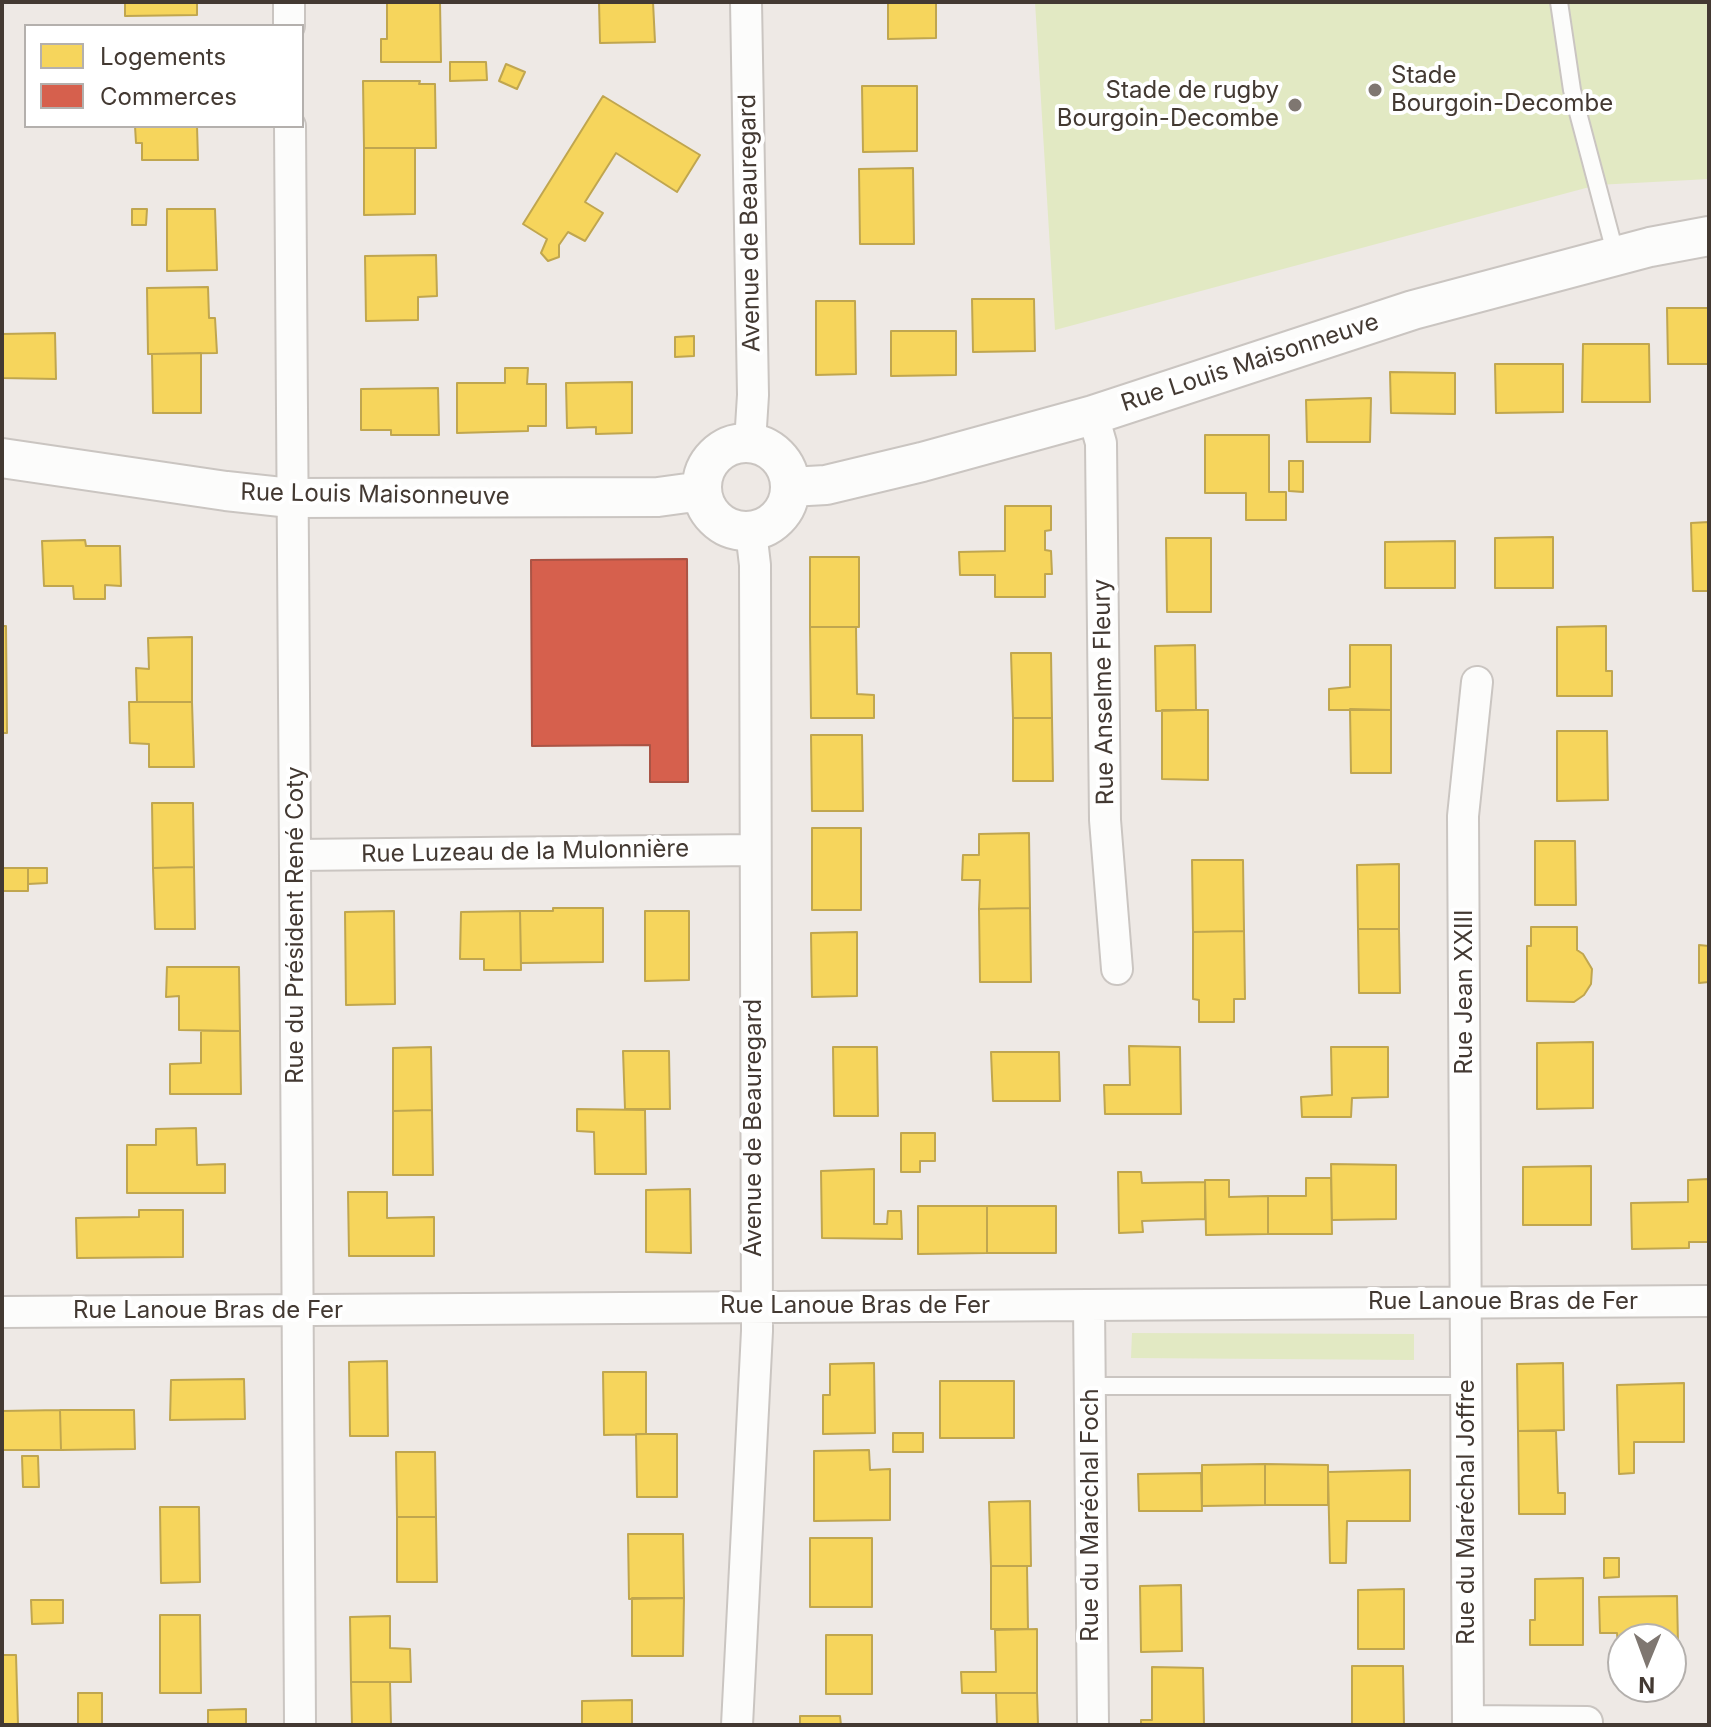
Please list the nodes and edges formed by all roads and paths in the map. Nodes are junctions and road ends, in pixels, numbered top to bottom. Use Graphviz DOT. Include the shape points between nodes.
graph roads {
  1 [pos="289,2"];
  2 [pos="746,2"];
  3 [pos="1559,2"];
  4 [pos="289,24"];
  5 [pos="290,128"];
  6 [pos="1709,236"];
  7 [pos="1616,256"];
  8 [pos="1093,415"];
  9 [pos="750,443"];
  10 [pos="2,458"];
  11 [pos="790,487"];
  12 [pos="702,491"];
  13 [pos="291,498"];
  14 [pos="751,531"];
  15 [pos="1477,682"];
  16 [pos="754,850"];
  17 [pos="297,855"];
  18 [pos="1117,969"];
  19 [pos="1709,1301"];
  20 [pos="1466,1303"];
  21 [pos="1089,1305"];
  22 [pos="756,1306"];
  23 [pos="298,1310"];
  24 [pos="2,1312"];
  25 [pos="1090,1386"];
  26 [pos="1467,1386"];
  27 [pos="1468,1723"];
  28 [pos="300,1725"];
  29 [pos="737,1725"];
  30 [pos="1093,1725"];
  31 [pos="1587,1725"];
  1 -- 4 [label="street"];
  2 -- 9 [label="street, Avenue de Beauregard"];
  3 -- 7 [label="lane" via="1572,90"];
  5 -- 13 [label="street, Rue du Président René Coty"];
  6 -- 7 [label="street, Rue Louis Maisonneuve"];
  7 -- 8 [label="street, Rue Louis Maisonneuve" via="1413,310"];
  8 -- 11 [label="street, Rue Louis Maisonneuve" via="826,485"];
  8 -- 18 [label="street, Rue Anselme Fleury" via="1101,443 1105,820"];
  9 -- 11 [label="street" via="774,453"];
  9 -- 12 [label="street" via="714,456"];
  10 -- 13 [label="street, Rue Louis Maisonneuve"];
  11 -- 14 [label="street" via="775,520"];
  12 -- 13 [label="street, Rue Louis Maisonneuve" via="658,497"];
  12 -- 14 [label="street" via="713,516 737,530"];
  13 -- 17 [label="street, Rue du Président René Coty"];
  14 -- 16 [label="street, Avenue de Beauregard"];
  15 -- 20 [label="street, Rue Jean XXIII" via="1463,816"];
  16 -- 17 [label="street, Rue Luzeau de la Mulonnière"];
  16 -- 22 [label="street, Avenue de Beauregard"];
  17 -- 23 [label="street, Rue du Président René Coty"];
  19 -- 20 [label="street, Rue Lanoue Bras de Fer"];
  20 -- 21 [label="street, Rue Lanoue Bras de Fer"];
  20 -- 26 [label="street, Rue du Maréchal Joffre"];
  21 -- 22 [label="street, Rue Lanoue Bras de Fer"];
  21 -- 25 [label="street, Rue du Maréchal Foch"];
  22 -- 23 [label="street, Rue Lanoue Bras de Fer"];
  22 -- 29 [label="street, Avenue de Beauregard"];
  23 -- 24 [label="street, Rue Lanoue Bras de Fer"];
  23 -- 28 [label="street, Rue du Président René Coty"];
  25 -- 26 [label="lane"];
  25 -- 30 [label="street, Rue du Maréchal Foch"];
  26 -- 27 [label="street, Rue du Maréchal Joffre"];
  27 -- 31 [label="street, Rue du Maréchal Joffre"];
}
